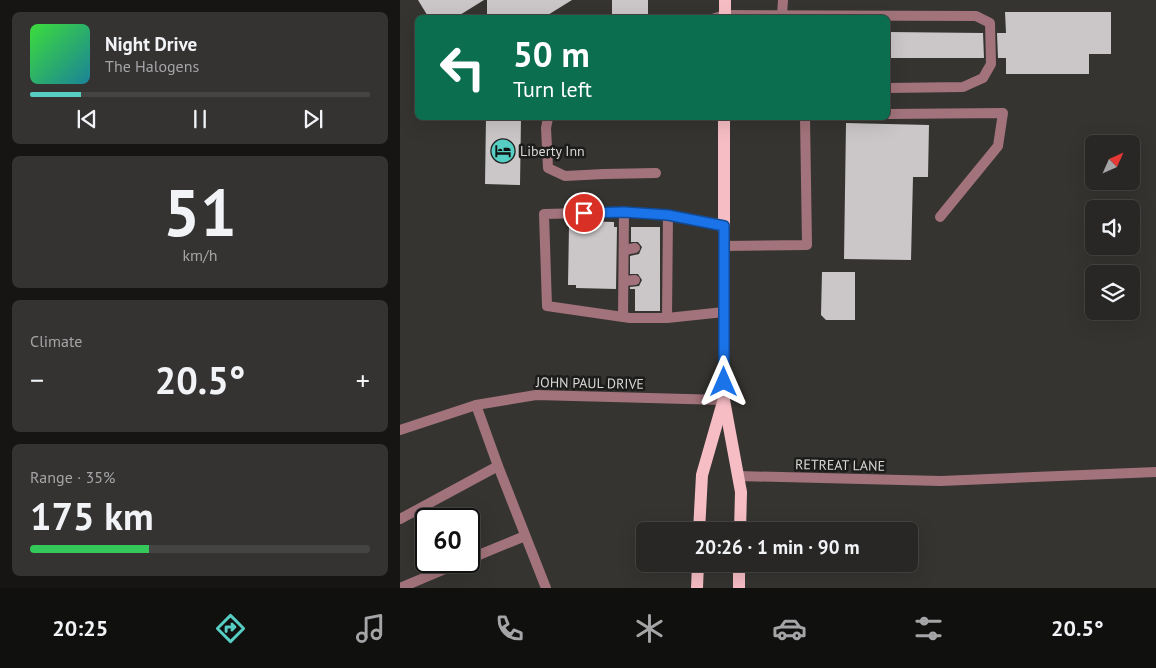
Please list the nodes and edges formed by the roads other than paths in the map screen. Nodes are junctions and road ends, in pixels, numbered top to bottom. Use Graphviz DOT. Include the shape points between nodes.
graph roads {
  1 [pos="725,0"];
  2 [pos="783,0"];
  3 [pos="722,15"];
  4 [pos="782,15"];
  5 [pos="890,16"];
  6 [pos="890,88"];
  7 [pos="890,114"];
  8 [pos="548,120"];
  9 [pos="724,120"];
  10 [pos="805,120"];
  11 [pos="656,173"];
  12 [pos="624,212"];
  13 [pos="668,215"];
  14 [pos="940,217"];
  15 [pos="724,226"];
  16 [pos="723,246"];
  17 [pos="635,248"];
  18 [pos="624,250"];
  19 [pos="624,280"];
  20 [pos="635,280"];
  21 [pos="724,312"];
  22 [pos="623,317"];
  23 [pos="667,318"];
  24 [pos="724,400"];
  25 [pos="476,405"];
  26 [pos="400,430"];
  27 [pos="498,466"];
  28 [pos="1156,472"];
  29 [pos="738,476"];
  30 [pos="400,518"];
  31 [pos="699,522"];
  32 [pos="740,522"];
  33 [pos="525,536"];
  34 [pos="480,554"];
  35 [pos="698,572"];
  36 [pos="740,572"];
  37 [pos="436,573"];
  38 [pos="400,588"];
  39 [pos="546,588"];
  40 [pos="697,588"];
  41 [pos="739,588"];
  1 -- 3 [label="main road"];
  2 -- 4 [label="street"];
  5 -- 6 [label="street" via="976,16 990,23 991,64 983,78 964,87"];
  7 -- 14 [label="street" via="1003,113 998,146"];
  8 -- 11 [label="street" via="548,168 565,176"];
  9 -- 15 [label="main road"];
  10 -- 16 [label="street" via="807,245"];
  12 -- 13 [label="street"];
  12 -- 18 [label="street"];
  12 -- 22 [label="street" via="544,214 547,306"];
  13 -- 15 [label="street"];
  13 -- 23 [label="street" via="663,247"];
  15 -- 16 [label="main road"];
  16 -- 21 [label="main road"];
  17 -- 18 [label="street"];
  18 -- 19 [label="street"];
  19 -- 20 [label="street"];
  19 -- 22 [label="street"];
  21 -- 23 [label="street"];
  21 -- 24 [label="main road"];
  22 -- 23 [label="street"];
  24 -- 25 [label="street, JOHN PAUL DRIVE" via="536,395"];
  24 -- 29 [label="main road"];
  24 -- 31 [label="main road" via="702,475"];
  25 -- 26 [label="street, JOHN PAUL DRIVE"];
  25 -- 27 [label="street"];
  27 -- 30 [label="street"];
  27 -- 33 [label="street"];
  28 -- 29 [label="street, RETREAT LANE" via="941,481"];
  29 -- 32 [label="main road" via="742,492"];
  33 -- 34 [label="street"];
  33 -- 39 [label="street"];
  35 -- 40 [label="main road"];
  36 -- 41 [label="main road"];
  37 -- 38 [label="street"];
}
